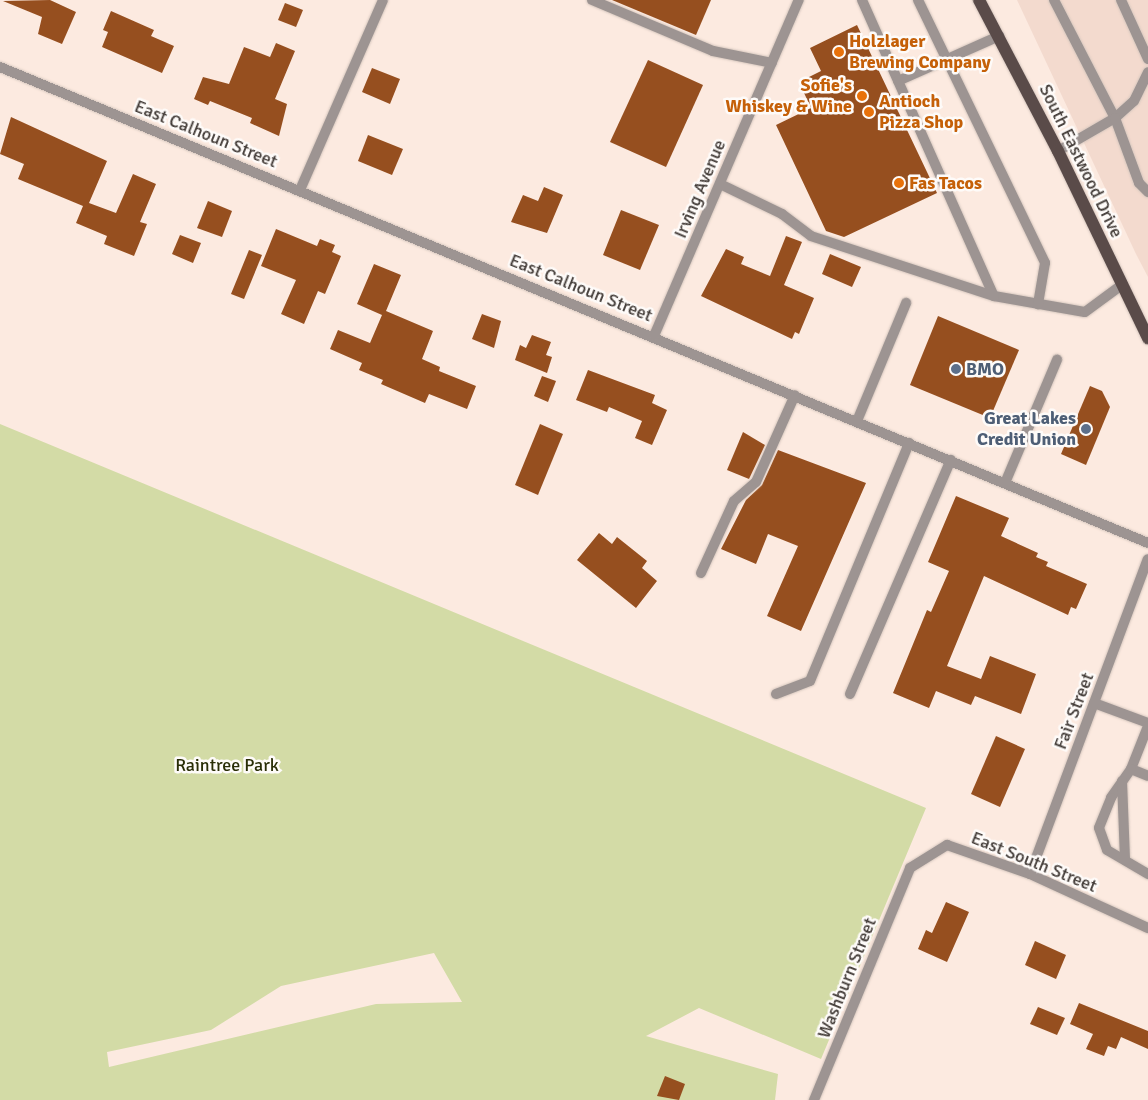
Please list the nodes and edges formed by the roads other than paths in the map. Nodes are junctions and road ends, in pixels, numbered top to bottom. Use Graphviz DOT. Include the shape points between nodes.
graph roads {
  1 [pos="382,0"];
  2 [pos="592,0"];
  3 [pos="800,0"];
  4 [pos="862,0"];
  5 [pos="918,0"];
  6 [pos="979,0"];
  7 [pos="1054,0"];
  8 [pos="1121,0"];
  9 [pos="999,36"];
  10 [pos="948,58"];
  11 [pos="1148,59"];
  12 [pos="772,63"];
  13 [pos="0,67"];
  14 [pos="1148,72"];
  15 [pos="898,81"];
  16 [pos="1115,118"];
  17 [pos="1058,151"];
  18 [pos="720,184"];
  19 [pos="300,190"];
  20 [pos="1148,192"];
  21 [pos="1123,284"];
  22 [pos="994,296"];
  23 [pos="906,302"];
  24 [pos="1038,304"];
  25 [pos="654,336"];
  26 [pos="1148,338"];
  27 [pos="1057,360"];
  28 [pos="795,395"];
  29 [pos="857,421"];
  30 [pos="909,443"];
  31 [pos="951,460"];
  32 [pos="1005,483"];
  33 [pos="1148,543"];
  34 [pos="1148,559"];
  35 [pos="701,573"];
  36 [pos="776,694"];
  37 [pos="850,694"];
  38 [pos="1094,703"];
  39 [pos="1148,724"];
  40 [pos="1130,769"];
  41 [pos="1148,776"];
  42 [pos="1122,781"];
  43 [pos="1124,860"];
  44 [pos="910,868"];
  45 [pos="1030,874"];
  46 [pos="1148,874"];
  47 [pos="1148,928"];
  48 [pos="814,1100"];
  1 -- 19 [label="street"];
  2 -- 12 [label="street" via="713,51"];
  3 -- 12 [label="street, Irving Avenue"];
  4 -- 15 [label="street"];
  5 -- 10 [label="street"];
  6 -- 9 [label="main road, South Eastwood Drive"];
  7 -- 16 [label="street"];
  8 -- 11 [label="street"];
  9 -- 10 [label="street"];
  9 -- 17 [label="main road, South Eastwood Drive"];
  10 -- 15 [label="street"];
  10 -- 24 [label="street" via="1045,263"];
  12 -- 18 [label="street, Irving Avenue"];
  13 -- 19 [label="street, East Calhoun Street"];
  14 -- 16 [label="street" via="1134,101"];
  15 -- 22 [label="street"];
  16 -- 17 [label="street"];
  16 -- 20 [label="street" via="1139,183"];
  17 -- 21 [label="main road, South Eastwood Drive"];
  18 -- 22 [label="street" via="782,214 812,236"];
  18 -- 25 [label="street, Irving Avenue"];
  19 -- 25 [label="street, East Calhoun Street"];
  21 -- 24 [label="street" via="1085,312"];
  21 -- 26 [label="main road, South Eastwood Drive"];
  22 -- 24 [label="street"];
  23 -- 29 [label="street"];
  25 -- 28 [label="street, East Calhoun Street"];
  27 -- 32 [label="street"];
  28 -- 29 [label="street, East Calhoun Street"];
  28 -- 35 [label="street" via="756,482 734,501"];
  29 -- 30 [label="street, East Calhoun Street"];
  30 -- 31 [label="street, East Calhoun Street"];
  30 -- 36 [label="street" via="810,681"];
  31 -- 32 [label="street, East Calhoun Street"];
  31 -- 37 [label="street"];
  32 -- 33 [label="street, East Calhoun Street"];
  34 -- 38 [label="street, Fair Street"];
  38 -- 39 [label="street"];
  38 -- 45 [label="street, Fair Street"];
  39 -- 40 [label="street"];
  40 -- 41 [label="street"];
  40 -- 42 [label="street"];
  42 -- 43 [label="street"];
  42 -- 43 [label="street" via="1099,828 1107,850"];
  43 -- 46 [label="street"];
  44 -- 45 [label="street, East South Street" via="947,845"];
  44 -- 48 [label="street, Washburn Street"];
  45 -- 47 [label="street, East South Street"];
}
